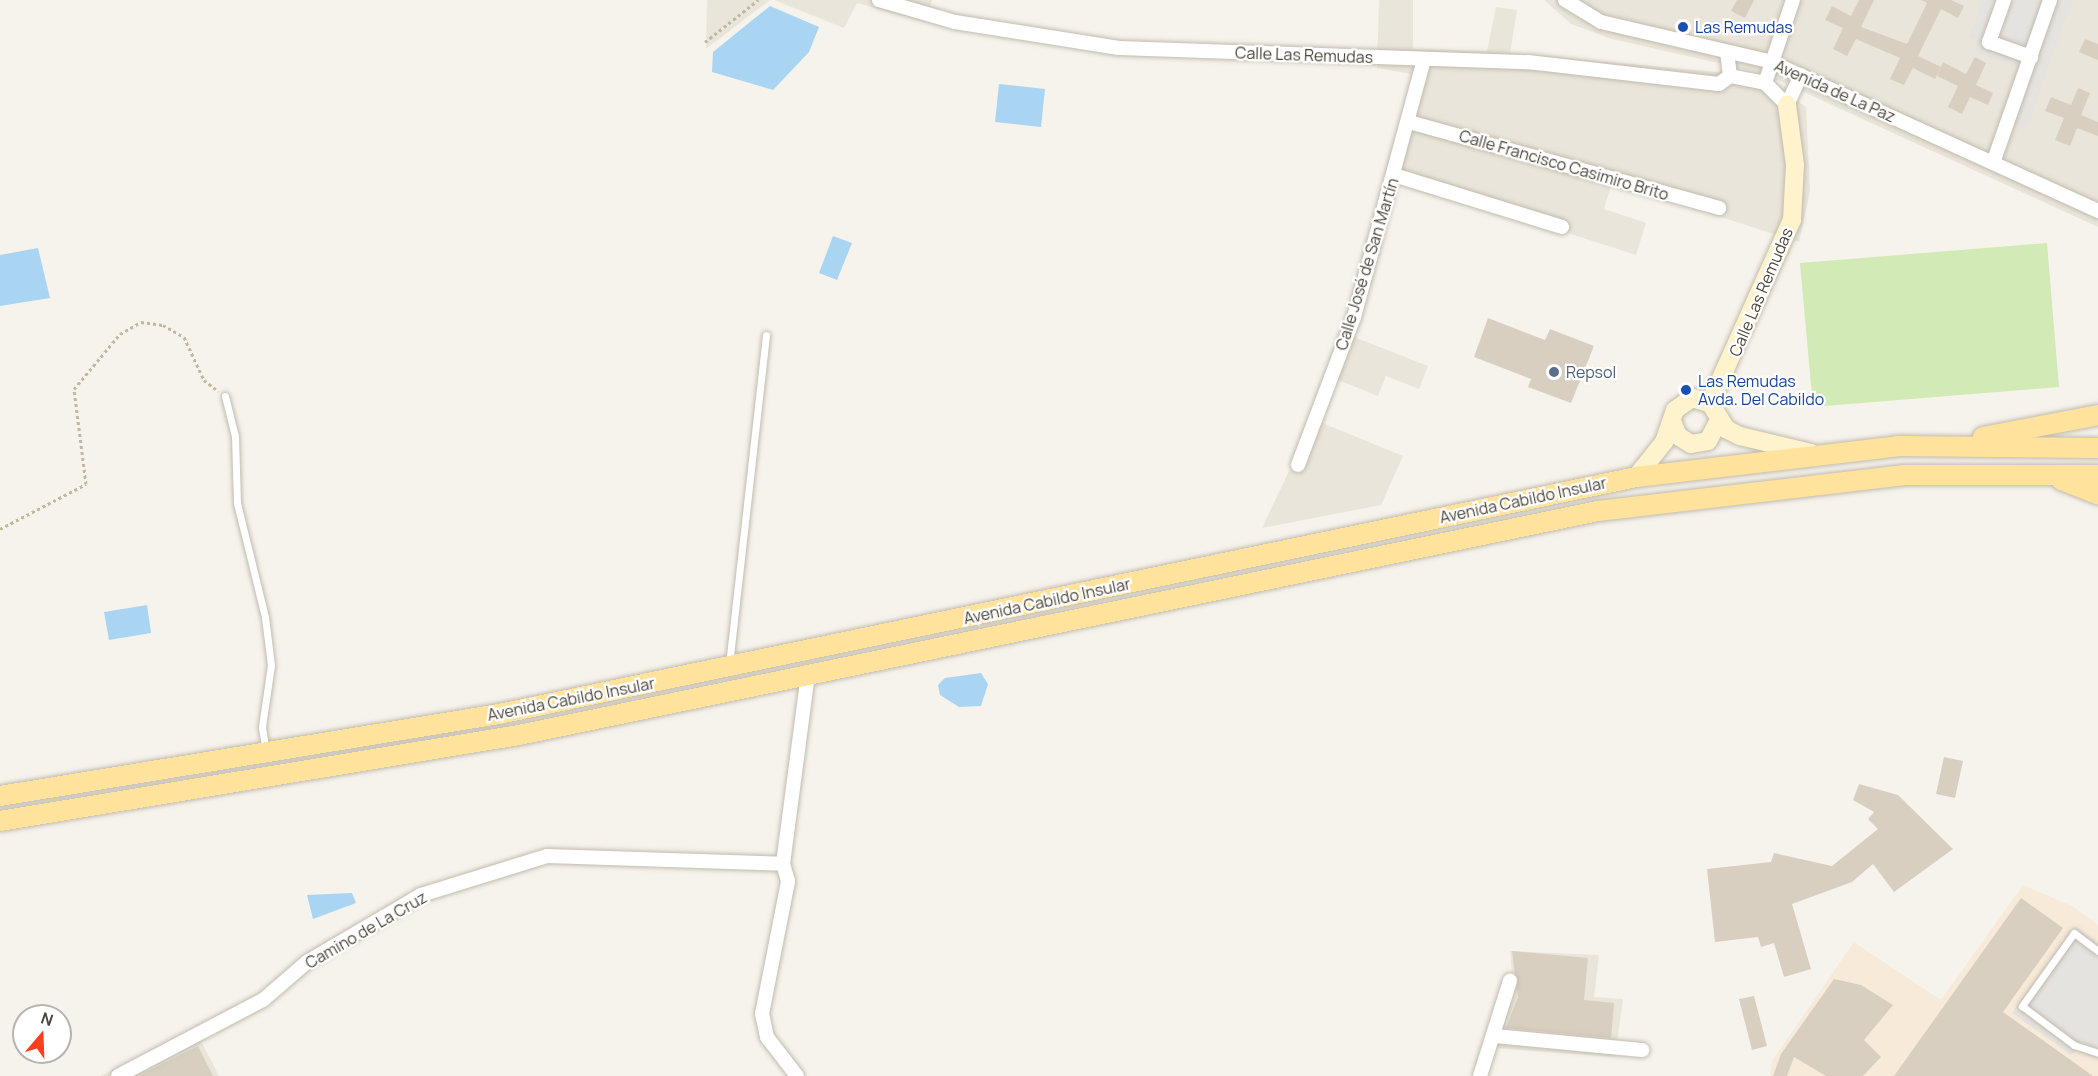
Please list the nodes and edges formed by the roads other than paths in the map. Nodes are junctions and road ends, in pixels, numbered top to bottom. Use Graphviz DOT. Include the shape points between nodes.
graph roads {
  1 [pos="879,0"];
  2 [pos="1565,0"];
  3 [pos="1793,0"];
  4 [pos="2004,0"];
  5 [pos="2050,0"];
  6 [pos="1727,52"];
  7 [pos="2031,57"];
  8 [pos="1424,59"];
  9 [pos="1769,61"];
  10 [pos="1801,75"];
  11 [pos="1730,76"];
  12 [pos="1765,83"];
  13 [pos="1787,105"];
  14 [pos="1409,122"];
  15 [pos="1993,163"];
  16 [pos="1394,174"];
  17 [pos="1719,208"];
  18 [pos="2098,211"];
  19 [pos="1562,227"];
  20 [pos="766,335"];
  21 [pos="225,396"];
  22 [pos="1710,403"];
  23 [pos="2098,415"];
  24 [pos="1719,420"];
  25 [pos="1672,421"];
  26 [pos="1955,444"];
  27 [pos="2098,448"];
  28 [pos="1811,453"];
  29 [pos="1298,465"];
  30 [pos="1989,472"];
  31 [pos="2098,476"];
  32 [pos="1636,477"];
  33 [pos="2098,494"];
  34 [pos="729,668"];
  35 [pos="808,674"];
  36 [pos="266,754"];
  37 [pos="0,796"];
  38 [pos="0,820"];
  39 [pos="783,864"];
  40 [pos="2098,951"];
  41 [pos="1510,981"];
  42 [pos="1494,1036"];
  43 [pos="1642,1050"];
  44 [pos="2098,1053"];
  45 [pos="118,1076"];
  46 [pos="797,1076"];
  47 [pos="1479,1076"];
  1 -- 8 [label="street, Calle Las Remudas" via="955,22 1119,48"];
  2 -- 6 [label="street, Avenida de La Paz" via="1601,22"];
  3 -- 9 [label="street"];
  4 -- 7 [label="street" via="1989,42"];
  5 -- 7 [label="street"];
  6 -- 9 [label="street, Avenida de La Paz"];
  6 -- 11 [label="street"];
  7 -- 15 [label="street"];
  8 -- 11 [label="street, Calle Las Remudas" via="1528,62 1719,84"];
  8 -- 14 [label="street, Calle José de San Martín"];
  9 -- 10 [label="street, Avenida de La Paz"];
  9 -- 12 [label="street"];
  10 -- 13 [label="street"];
  10 -- 15 [label="street, Avenida de La Paz"];
  11 -- 12 [label="street, Calle Las Remudas"];
  12 -- 13 [label="street"];
  13 -- 22 [label="street, Calle Las Remudas" via="1795,165 1792,220"];
  14 -- 16 [label="street, Calle José de San Martín"];
  14 -- 17 [label="street, Calle Francisco Casimiro Brito"];
  15 -- 18 [label="street, Avenida de La Paz"];
  16 -- 19 [label="street"];
  16 -- 29 [label="street, Calle José de San Martín" via="1354,317"];
  20 -- 34 [label="lane"];
  21 -- 36 [label="lane" via="235,436 237,503 266,626 271,665 262,727"];
  22 -- 24 [label="street"];
  22 -- 25 [label="street" via="1683,401"];
  23 -- 26 [label="main road"];
  24 -- 25 [label="street" via="1707,441 1691,444 1677,436"];
  24 -- 28 [label="street" via="1740,436"];
  25 -- 32 [label="street" via="1653,459"];
  26 -- 27 [label="main road, Avenida Cabildo Insular"];
  26 -- 28 [label="main road, Avenida Cabildo Insular"];
  28 -- 32 [label="main road, Avenida Cabildo Insular"];
  30 -- 31 [label="main road, Avenida Cabildo Insular"];
  30 -- 33 [label="main road" via="2053,478"];
  30 -- 35 [label="main road, Avenida Cabildo Insular" via="1796,484 1599,512"];
  32 -- 34 [label="main road, Avenida Cabildo Insular"];
  34 -- 36 [label="main road, Avenida Cabildo Insular"];
  35 -- 38 [label="main road, Avenida Cabildo Insular" via="519,735"];
  35 -- 39 [label="street"];
  36 -- 37 [label="main road, Avenida Cabildo Insular"];
  39 -- 45 [label="street, Camino de La Cruz" via="547,856 421,895 307,963 263,1000"];
  39 -- 46 [label="street" via="788,881 762,1014 767,1037"];
  40 -- 44 [label="lane" via="2074,933 2022,1006 2074,1045"];
  41 -- 42 [label="street"];
  42 -- 43 [label="street"];
  42 -- 47 [label="street"];
}
